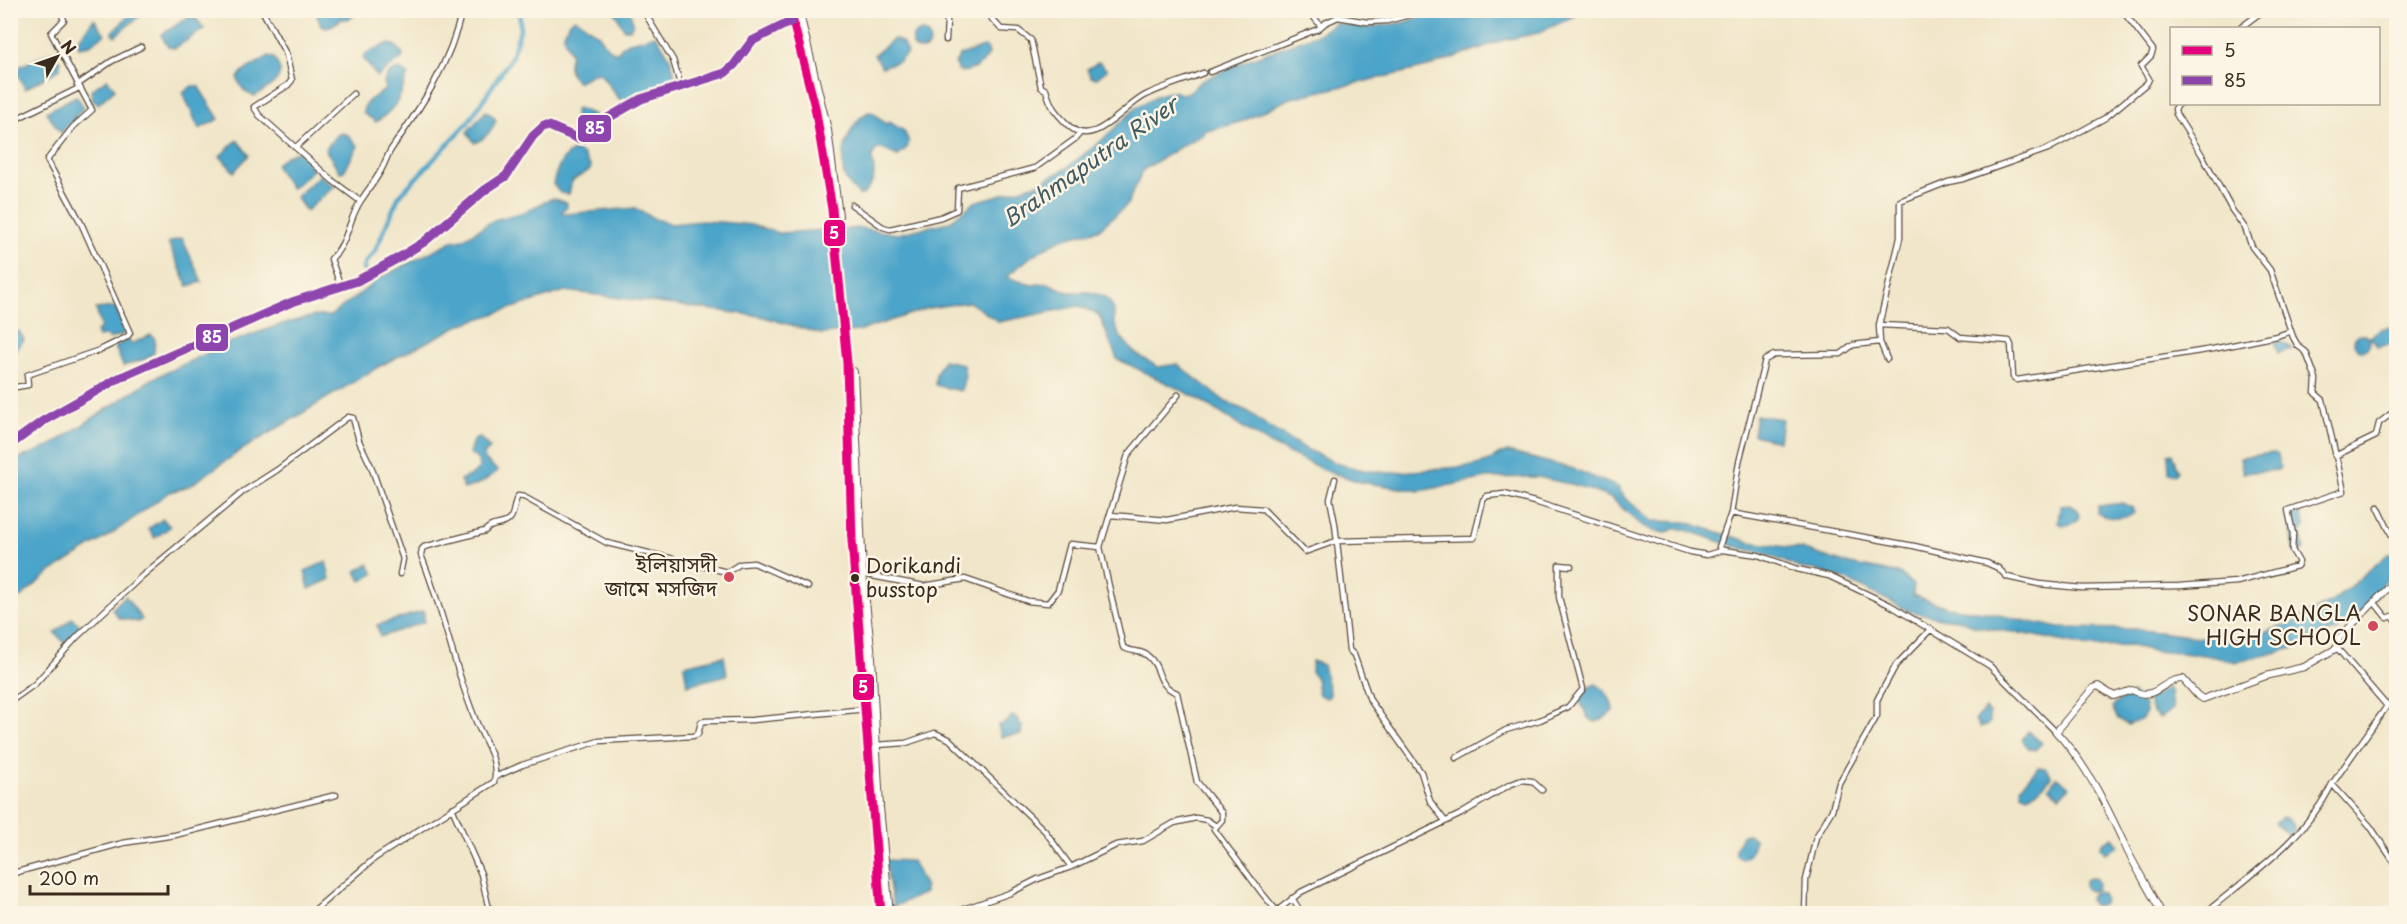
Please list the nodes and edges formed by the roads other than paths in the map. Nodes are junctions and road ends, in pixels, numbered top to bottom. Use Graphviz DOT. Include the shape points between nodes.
graph roads {
  1 [pos="60,10"];
  2 [pos="262,10"];
  3 [pos="462,10"];
  4 [pos="643,10"];
  5 [pos="790,10"];
  6 [pos="798,10"];
  7 [pos="939,10"];
  8 [pos="989,10"];
  9 [pos="1308,10"];
  10 [pos="1428,10"];
  11 [pos="2122,10"];
  12 [pos="2264,10"];
  13 [pos="792,21"];
  14 [pos="1322,26"];
  15 [pos="2241,27"];
  16 [pos="946,40"];
  17 [pos="141,47"];
  18 [pos="1210,72"];
  19 [pos="1203,74"];
  20 [pos="78,86"];
  21 [pos="681,87"];
  22 [pos="353,94"];
  23 [pos="2178,105"];
  24 [pos="10,122"];
  25 [pos="1080,133"];
  26 [pos="296,147"];
  27 [pos="360,201"];
  28 [pos="852,205"];
  29 [pos="834,208"];
  30 [pos="341,287"];
  31 [pos="1879,325"];
  32 [pos="2292,331"];
  33 [pos="1880,342"];
  34 [pos="1887,359"];
  35 [pos="850,363"];
  36 [pos="10,388"];
  37 [pos="1178,395"];
  38 [pos="2397,410"];
  39 [pos="10,445"];
  40 [pos="2335,456"];
  41 [pos="1335,479"];
  42 [pos="2378,507"];
  43 [pos="1731,513"];
  44 [pos="1112,515"];
  45 [pos="1336,541"];
  46 [pos="2397,544"];
  47 [pos="1100,547"];
  48 [pos="1721,549"];
  49 [pos="1571,566"];
  50 [pos="400,574"];
  51 [pos="862,574"];
  52 [pos="2397,580"];
  53 [pos="808,587"];
  54 [pos="2375,603"];
  55 [pos="2397,621"];
  56 [pos="1931,629"];
  57 [pos="2337,648"];
  58 [pos="2397,698"];
  59 [pos="10,702"];
  60 [pos="2387,706"];
  61 [pos="866,709"];
  62 [pos="2056,732"];
  63 [pos="876,745"];
  64 [pos="1456,758"];
  65 [pos="495,777"];
  66 [pos="2332,784"];
  67 [pos="1542,790"];
  68 [pos="336,795"];
  69 [pos="452,808"];
  70 [pos="1445,821"];
  71 [pos="1216,826"];
  72 [pos="2397,865"];
  73 [pos="1071,867"];
  74 [pos="10,874"];
  75 [pos="1292,898"];
  76 [pos="1275,911"];
  77 [pos="310,914"];
  78 [pos="490,914"];
  79 [pos="881,914"];
  80 [pos="889,914"];
  81 [pos="950,914"];
  82 [pos="1302,914"];
  83 [pos="1804,914"];
  84 [pos="2162,914"];
  85 [pos="2204,914"];
  1 -- 20 [label="street" via="64,20 51,33"];
  2 -- 26 [label="street" via="286,54 292,80 254,107"];
  3 -- 27 [label="street" via="444,68"];
  4 -- 21 [label="street" via="673,60"];
  5 -- 13 [label="highway"];
  6 -- 29 [label="highway" via="827,130"];
  7 -- 16 [label="street" via="947,20"];
  8 -- 25 [label="street" via="1001,29 1018,30 1031,40 1041,87 1046,90 1052,108"];
  9 -- 14 [label="street"];
  10 -- 14 [label="street" via="1386,21 1338,17"];
  11 -- 31 [label="street" via="2153,50 2140,68 2149,81 2105,117 2048,149 1900,201 1900,238"];
  12 -- 15 [label="street"];
  13 -- 21 [label="main road" via="752,40 725,73"];
  13 -- 29 [label="highway" via="815,107"];
  14 -- 18 [label="street"];
  17 -- 20 [label="street" via="112,61"];
  19 -- 25 [label="street" via="1145,95 1093,133"];
  20 -- 24 [label="street"];
  20 -- 36 [label="street" via="92,110 46,160 81,223 130,333 100,350 27,375 28,385"];
  21 -- 30 [label="main road" via="618,110 584,139 544,126 506,176 424,242"];
  22 -- 26 [label="street"];
  23 -- 32 [label="street" via="2176,114 2245,228 2252,247 2270,270"];
  25 -- 28 [label="street" via="1035,168 958,188 957,210 941,217 890,229"];
  26 -- 27 [label="street"];
  27 -- 30 [label="street" via="342,244 331,259"];
  29 -- 35 [label="highway"];
  30 -- 39 [label="main road" via="292,302 119,378"];
  31 -- 32 [label="street" via="1948,328 1960,337 2009,341 2015,380 2213,349"];
  31 -- 33 [label="street"];
  32 -- 40 [label="street" via="2298,346 2306,352 2316,379 2315,393 2323,400"];
  33 -- 34 [label="street"];
  33 -- 43 [label="street" via="1853,345 1841,354 1774,356 1765,360 1739,462"];
  35 -- 51 [label="highway"];
  35 -- 61 [label="highway" via="852,540"];
  37 -- 44 [label="street" via="1128,455"];
  38 -- 40 [label="street" via="2379,423 2376,436"];
  40 -- 43 [label="street" via="2344,490 2288,510 2297,566 2237,582 2082,588 2039,584 2007,577 1987,563 1914,546"];
  41 -- 45 [label="street" via="1329,494"];
  42 -- 46 [label="street"];
  43 -- 48 [label="street"];
  44 -- 45 [label="street" via="1167,520 1235,507 1263,509 1305,552"];
  44 -- 47 [label="street"];
  45 -- 48 [label="street" via="1474,538 1483,500 1487,495 1504,494 1690,552 1707,555"];
  45 -- 70 [label="street" via="1349,650 1354,654 1370,700 1421,772 1434,809"];
  47 -- 51 [label="street" via="1070,544 1058,590 1048,603 1028,601 965,579 924,586"];
  47 -- 71 [label="street" via="1120,639 1128,650 1149,656 1164,685 1177,693 1197,782 1222,813"];
  48 -- 56 [label="street" via="1758,555 1828,576"];
  49 -- 64 [label="street" via="1559,565 1559,597 1583,689 1568,707 1506,729"];
  50 -- 59 [label="street" via="403,559 392,525 353,418 348,417 244,491 142,576 77,637 35,684"];
  51 -- 63 [label="highway"];
  52 -- 54 [label="street"];
  53 -- 65 [label="street" via="754,563 740,564 727,572 607,543 518,496 512,517 505,523 424,546 421,555 465,695 494,762"];
  54 -- 55 [label="street" via="2387,618 2392,616"];
  54 -- 57 [label="street" via="2338,638"];
  56 -- 62 [label="street" via="1990,666"];
  56 -- 83 [label="street" via="1896,665 1877,700 1877,716 1839,783 1833,810 1816,837 1806,880"];
  57 -- 60 [label="street"];
  57 -- 62 [label="street" via="2304,667 2203,699 2183,679 2149,695 2132,690 2114,696 2098,686"];
  58 -- 60 [label="street"];
  60 -- 66 [label="street"];
  61 -- 65 [label="street" via="706,721 701,722 698,734 693,736 599,741"];
  61 -- 79 [label="highway"];
  62 -- 84 [label="street" via="2079,758 2106,804"];
  63 -- 73 [label="street" via="906,743 935,734 949,739 1045,831"];
  63 -- 80 [label="highway"];
  65 -- 69 [label="street" via="494,782"];
  66 -- 72 [label="street" via="2370,826"];
  66 -- 85 [label="street" via="2299,830"];
  67 -- 70 [label="street" via="1532,782 1517,782"];
  68 -- 74 [label="street" via="175,835 123,843"];
  69 -- 77 [label="street" via="375,858"];
  69 -- 78 [label="street" via="481,874"];
  70 -- 75 [label="street"];
  71 -- 73 [label="street" via="1207,820 1185,819 1143,841 1116,845"];
  71 -- 76 [label="street" via="1216,832"];
  73 -- 81 [label="street"];
  75 -- 76 [label="street"];
  75 -- 82 [label="street"];
}
